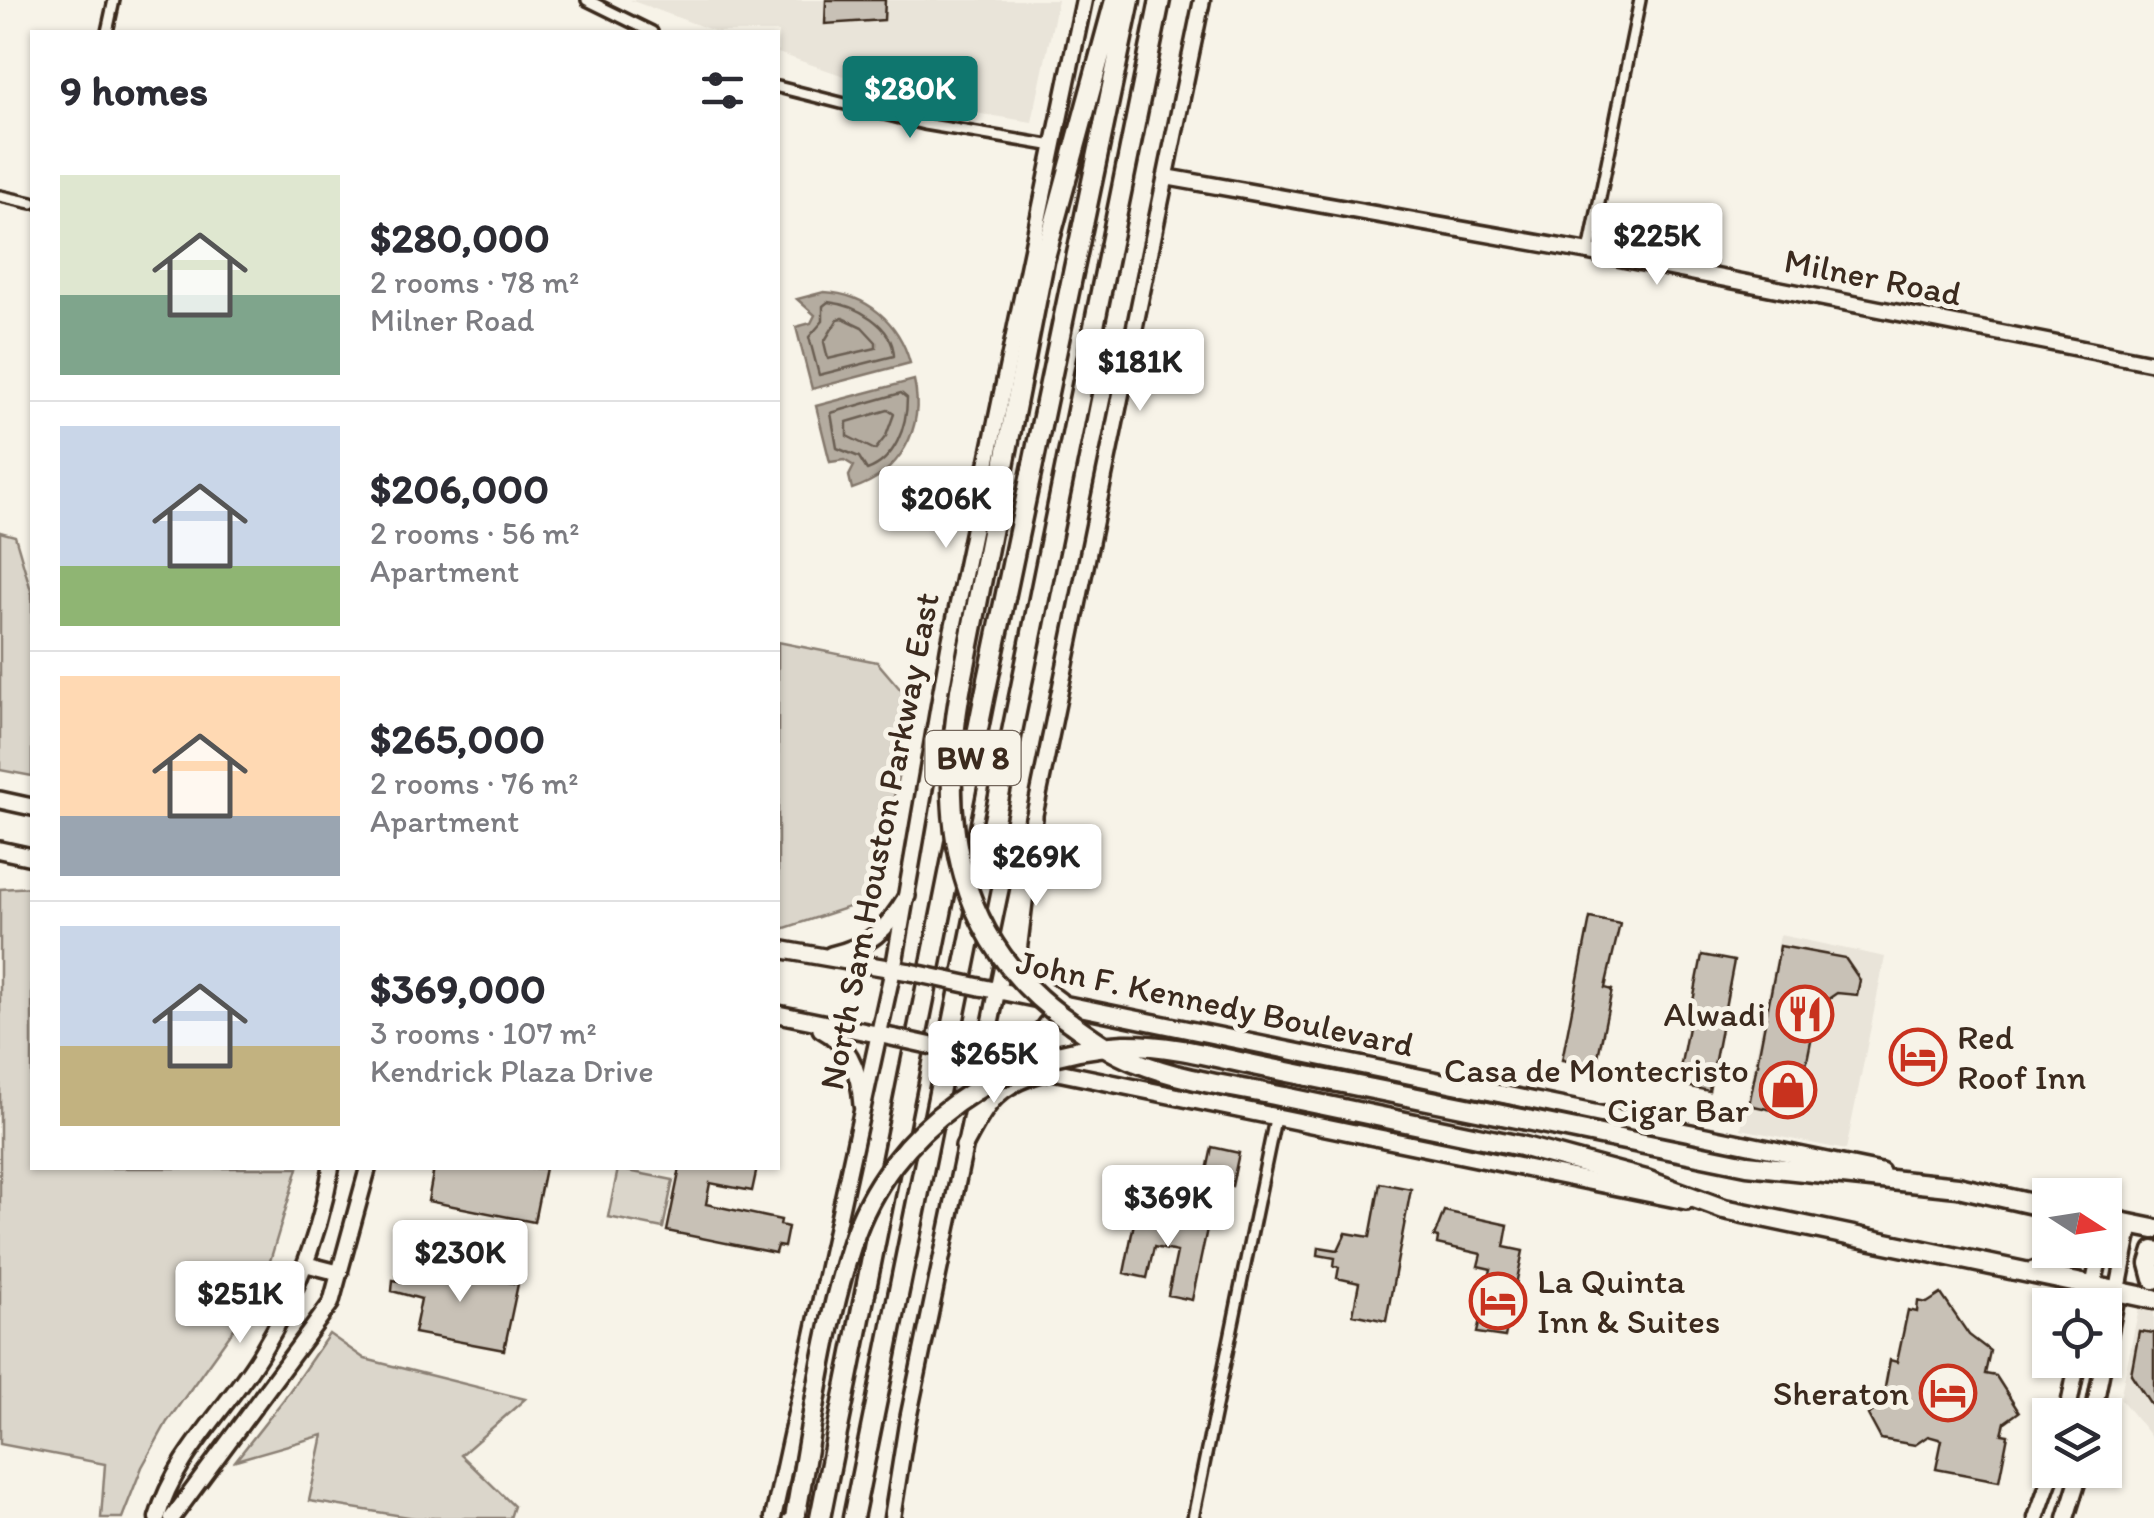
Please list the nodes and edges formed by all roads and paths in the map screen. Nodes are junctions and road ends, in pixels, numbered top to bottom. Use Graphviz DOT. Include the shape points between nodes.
graph roads {
  1 [pos="114,0"];
  2 [pos="586,0"];
  3 [pos="1084,0"];
  4 [pos="1116,0"];
  5 [pos="1130,0"];
  6 [pos="1160,0"];
  7 [pos="1202,0"];
  8 [pos="1640,0"];
  9 [pos="108,30"];
  10 [pos="648,30"];
  11 [pos="780,88"];
  12 [pos="1054,146"];
  13 [pos="1166,177"];
  14 [pos="0,196"];
  15 [pos="30,203"];
  16 [pos="1589,252"];
  17 [pos="2154,363"];
  18 [pos="0,800"];
  19 [pos="30,806"];
  20 [pos="1034,818"];
  21 [pos="0,850"];
  22 [pos="30,857"];
  23 [pos="908,896"];
  24 [pos="780,949"];
  25 [pos="826,956"];
  26 [pos="901,970"];
  27 [pos="988,989"];
  28 [pos="1068,1006"];
  29 [pos="780,1014"];
  30 [pos="804,1020"];
  31 [pos="1171,1026"];
  32 [pos="876,1034"];
  33 [pos="974,1054"];
  34 [pos="1053,1070"];
  35 [pos="862,1105"];
  36 [pos="1275,1118"];
  37 [pos="964,1146"];
  38 [pos="331,1170"];
  39 [pos="367,1170"];
  40 [pos="1958,1187"];
  41 [pos="2032,1204"];
  42 [pos="1724,1209"];
  43 [pos="2122,1224"];
  44 [pos="2131,1224"];
  45 [pos="2154,1228"];
  46 [pos="2154,1250"];
  47 [pos="304,1264"];
  48 [pos="2043,1268"];
  49 [pos="2097,1268"];
  50 [pos="2032,1272"];
  51 [pos="340,1274"];
  52 [pos="2154,1279"];
  53 [pos="2093,1285"];
  54 [pos="2092,1288"];
  55 [pos="2104,1288"];
  56 [pos="2119,1288"];
  57 [pos="2122,1293"];
  58 [pos="2154,1299"];
  59 [pos="2047,1488"];
  60 [pos="2073,1488"];
  61 [pos="2076,1490"];
  62 [pos="157,1518"];
  63 [pos="172,1518"];
  64 [pos="773,1518"];
  65 [pos="794,1518"];
  66 [pos="820,1518"];
  67 [pos="853,1518"];
  68 [pos="892,1518"];
  69 [pos="1193,1518"];
  70 [pos="2036,1518"];
  71 [pos="2066,1518"];
  1 -- 9 [label="street"];
  2 -- 10 [label="street"];
  3 -- 12 [label="main road, North Sam Houston Parkway East"];
  4 -- 42 [label="highway, bridge" via="1044,261 960,691 950,769 952,832 980,920 1008,966 1049,1009 1120,1055 1188,1077 1521,1146"];
  5 -- 66 [label="highway, BW 8"];
  6 -- 67 [label="highway, BW 8"];
  7 -- 13 [label="main road"];
  8 -- 16 [label="street"];
  11 -- 12 [label="street" via="924,124"];
  12 -- 23 [label="main road, North Sam Houston Parkway East" via="949,647"];
  13 -- 16 [label="main road, Milner Road"];
  13 -- 20 [label="main road"];
  14 -- 15 [label="street"];
  16 -- 17 [label="main road, Milner Road"];
  18 -- 19 [label="main road"];
  20 -- 27 [label="main road"];
  20 -- 28 [label="main road" via="1018,952 1036,983"];
  21 -- 22 [label="main road"];
  23 -- 25 [label="main road" via="870,942"];
  23 -- 26 [label="main road, North Sam Houston Parkway East"];
  24 -- 25 [label="main road, John F. Kennedy Boulevard"];
  25 -- 26 [label="main road, John F. Kennedy Boulevard"];
  26 -- 27 [label="main road, John F. Kennedy Boulevard, bridge"];
  26 -- 32 [label="main road, North Sam Houston Parkway East"];
  27 -- 28 [label="main road, John F. Kennedy Boulevard"];
  27 -- 33 [label="main road"];
  28 -- 31 [label="main road, John F. Kennedy Boulevard"];
  29 -- 30 [label="main road"];
  30 -- 32 [label="main road"];
  30 -- 35 [label="main road" via="846,1050"];
  31 -- 34 [label="main road" via="1057,1014 1045,1023 1038,1049"];
  31 -- 40 [label="main road, John F. Kennedy Boulevard"];
  32 -- 33 [label="main road, bridge"];
  32 -- 35 [label="main road, North Sam Houston Parkway East"];
  33 -- 34 [label="main road"];
  33 -- 37 [label="main road"];
  34 -- 36 [label="main road"];
  34 -- 37 [label="main road" via="990,1098"];
  35 -- 64 [label="main road, North Sam Houston Parkway East"];
  36 -- 42 [label="main road"];
  36 -- 69 [label="street"];
  37 -- 68 [label="main road"];
  38 -- 47 [label="main road"];
  39 -- 51 [label="main road"];
  40 -- 41 [label="highway, John F. Kennedy Boulevard"];
  40 -- 65 [label="highway, bridge" via="1747,1165 1200,1054 1138,1046 1069,1051 992,1079 952,1106 912,1141 882,1183 852,1240"];
  42 -- 50 [label="highway"];
  43 -- 44 [label="highway"];
  44 -- 45 [label="highway"];
  44 -- 56 [label="main road"];
  46 -- 52 [label="highway"];
  47 -- 51 [label="main road"];
  47 -- 62 [label="main road" via="260,1356 207,1424"];
  48 -- 50 [label="highway"];
  49 -- 53 [label="main road"];
  50 -- 53 [label="highway"];
  51 -- 63 [label="main road" via="331,1303"];
  53 -- 54 [label="main road"];
  53 -- 55 [label="highway"];
  57 -- 58 [label="highway"];
  59 -- 70 [label="main road"];
  60 -- 61 [label="main road"];
  61 -- 71 [label="main road"];
}
